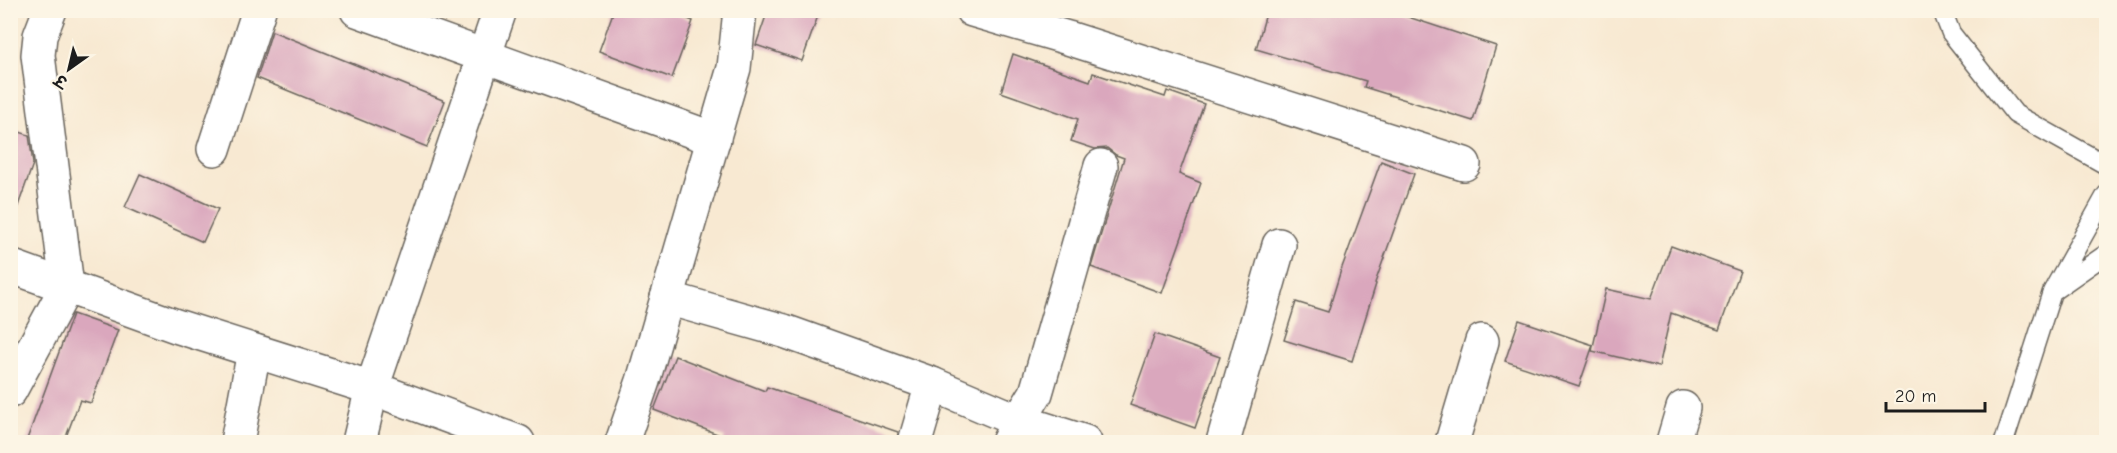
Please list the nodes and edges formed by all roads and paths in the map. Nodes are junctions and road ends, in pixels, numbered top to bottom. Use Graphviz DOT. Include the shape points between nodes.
graph roads {
  1 [pos="50,10"];
  2 [pos="259,10"];
  3 [pos="357,10"];
  4 [pos="500,10"];
  5 [pos="740,10"];
  6 [pos="972,10"];
  7 [pos="1942,10"];
  8 [pos="484,57"];
  9 [pos="714,139"];
  10 [pos="214,149"];
  11 [pos="1464,164"];
  12 [pos="2106,165"];
  13 [pos="1101,166"];
  14 [pos="2106,195"];
  15 [pos="1279,245"];
  16 [pos="2106,254"];
  17 [pos="10,266"];
  18 [pos="67,286"];
  19 [pos="2052,292"];
  20 [pos="667,298"];
  21 [pos="1482,341"];
  22 [pos="254,351"];
  23 [pos="932,384"];
  24 [pos="372,388"];
  25 [pos="10,391"];
  26 [pos="1683,408"];
  27 [pos="1014,432"];
  28 [pos="237,442"];
  29 [pos="359,442"];
  30 [pos="518,442"];
  31 [pos="622,442"];
  32 [pos="915,442"];
  33 [pos="1085,442"];
  34 [pos="1223,442"];
  35 [pos="1452,442"];
  36 [pos="1672,442"];
  37 [pos="2004,442"];
  1 -- 18 [label="street" via="38,55"];
  2 -- 10 [label="street"];
  3 -- 8 [label="street"];
  4 -- 8 [label="street"];
  5 -- 9 [label="street" via="734,69"];
  6 -- 11 [label="street"];
  7 -- 12 [label="lane" via="1951,33 2015,114"];
  8 -- 9 [label="street"];
  8 -- 24 [label="street"];
  9 -- 20 [label="street"];
  13 -- 27 [label="street" via="1036,393"];
  14 -- 19 [label="lane"];
  15 -- 34 [label="street"];
  16 -- 19 [label="lane"];
  17 -- 18 [label="street"];
  18 -- 22 [label="street"];
  18 -- 25 [label="street"];
  19 -- 37 [label="lane"];
  20 -- 23 [label="street" via="784,331"];
  20 -- 31 [label="street"];
  21 -- 35 [label="street"];
  22 -- 24 [label="street"];
  22 -- 28 [label="street"];
  23 -- 27 [label="street"];
  23 -- 32 [label="street"];
  24 -- 29 [label="street"];
  24 -- 30 [label="street"];
  26 -- 36 [label="street"];
  27 -- 33 [label="street"];
}
